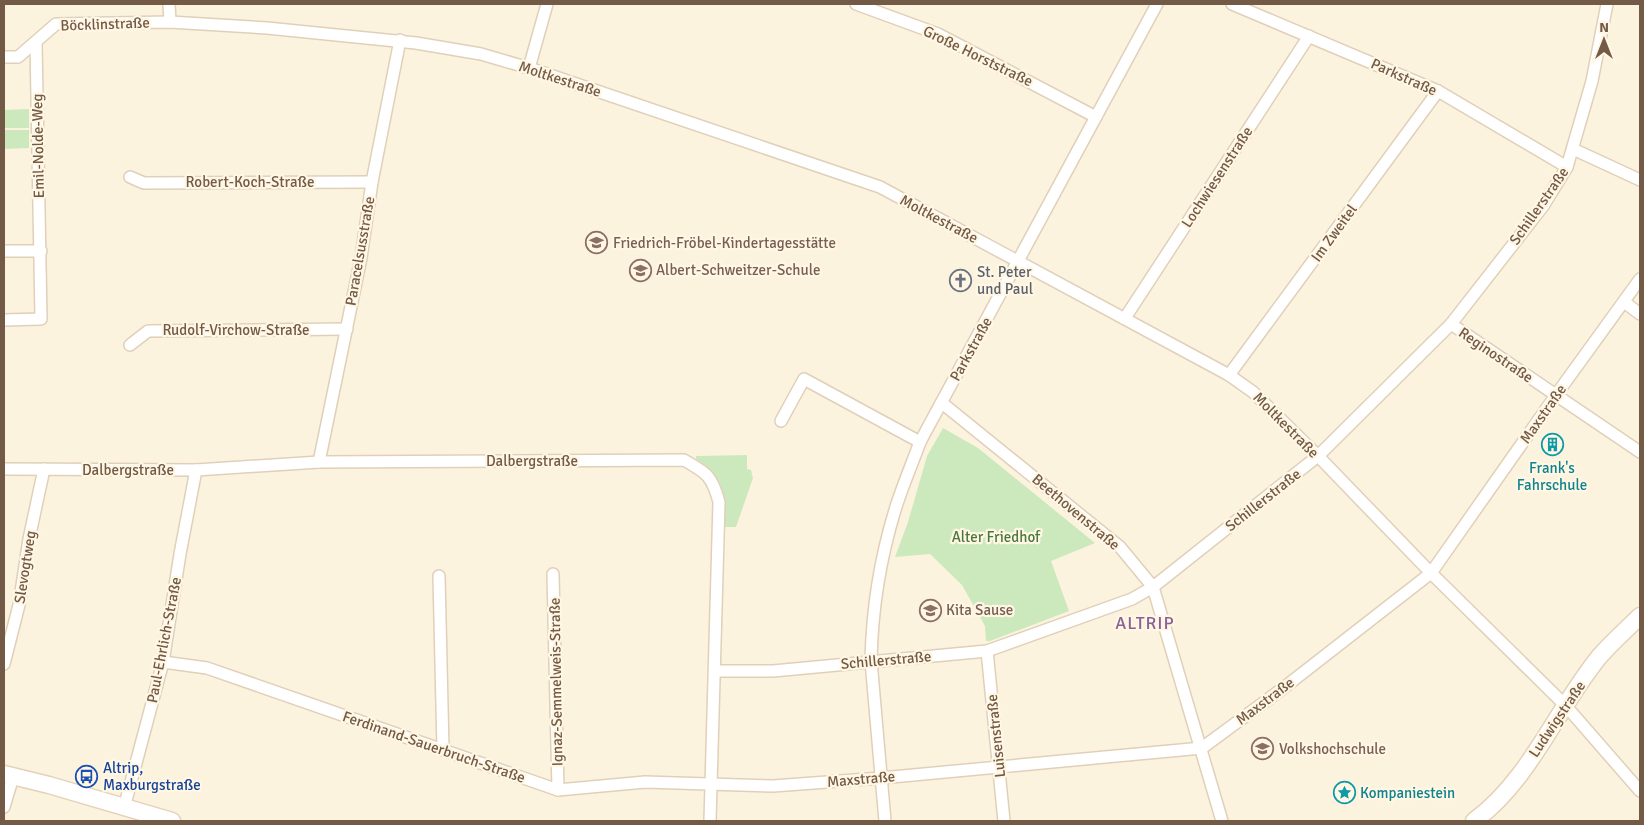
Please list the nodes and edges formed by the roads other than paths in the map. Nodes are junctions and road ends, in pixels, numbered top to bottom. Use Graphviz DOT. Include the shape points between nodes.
graph roads {
  1 [pos="169,4"];
  2 [pos="548,4"];
  3 [pos="856,4"];
  4 [pos="1157,4"];
  5 [pos="1232,4"];
  6 [pos="1607,4"];
  7 [pos="170,22"];
  8 [pos="1309,36"];
  9 [pos="400,40"];
  10 [pos="36,42"];
  11 [pos="4,57"];
  12 [pos="529,68"];
  13 [pos="1438,91"];
  14 [pos="1096,116"];
  15 [pos="1573,150"];
  16 [pos="1567,167"];
  17 [pos="130,178"];
  18 [pos="1640,180"];
  19 [pos="372,182"];
  20 [pos="4,251"];
  21 [pos="41,251"];
  22 [pos="1019,262"];
  23 [pos="1640,279"];
  24 [pos="1624,302"];
  25 [pos="1640,314"];
  26 [pos="1125,318"];
  27 [pos="4,320"];
  28 [pos="1451,324"];
  29 [pos="346,329"];
  30 [pos="130,345"];
  31 [pos="1229,375"];
  32 [pos="1556,396"];
  33 [pos="942,403"];
  34 [pos="780,421"];
  35 [pos="920,442"];
  36 [pos="1640,452"];
  37 [pos="1318,456"];
  38 [pos="319,462"];
  39 [pos="4,469"];
  40 [pos="44,469"];
  41 [pos="196,470"];
  42 [pos="1431,573"];
  43 [pos="553,574"];
  44 [pos="439,576"];
  45 [pos="1153,587"];
  46 [pos="1640,616"];
  47 [pos="987,651"];
  48 [pos="871,661"];
  49 [pos="162,662"];
  50 [pos="4,664"];
  51 [pos="715,671"];
  52 [pos="1566,706"];
  53 [pos="1202,748"];
  54 [pos="443,750"];
  55 [pos="999,767"];
  56 [pos="8,775"];
  57 [pos="881,778"];
  58 [pos="711,784"];
  59 [pos="558,790"];
  60 [pos="1640,791"];
  61 [pos="4,807"];
  62 [pos="124,808"];
  63 [pos="172,821"];
  64 [pos="710,821"];
  65 [pos="886,821"];
  66 [pos="1004,821"];
  67 [pos="1222,821"];
  68 [pos="1474,821"];
  1 -- 7 [label="street, Böcklinstraße"];
  2 -- 12 [label="street"];
  3 -- 14 [label="street, Große Horststraße" via="938,34"];
  4 -- 14 [label="street, Parkstraße"];
  5 -- 8 [label="street, Parkstraße"];
  6 -- 15 [label="street, Schillerstraße" via="1592,81"];
  7 -- 9 [label="street, Moltkestraße"];
  7 -- 10 [label="street, Böcklinstraße" via="56,24"];
  8 -- 13 [label="street, Parkstraße"];
  8 -- 26 [label="street, Lochwiesenstraße"];
  9 -- 12 [label="street, Moltkestraße" via="481,54"];
  9 -- 19 [label="street, Paracelsusstraße"];
  10 -- 11 [label="street, Böcklinstraße" via="18,57"];
  10 -- 21 [label="street, Emil-Nolde-Weg"];
  12 -- 22 [label="street, Moltkestraße" via="880,188"];
  13 -- 16 [label="street, Parkstraße"];
  13 -- 31 [label="street, Im Zweitel"];
  14 -- 22 [label="street, Parkstraße"];
  15 -- 16 [label="street, Schillerstraße"];
  15 -- 18 [label="street"];
  16 -- 28 [label="street, Schillerstraße" via="1543,206"];
  17 -- 19 [label="street, Robert-Koch-Straße" via="144,183"];
  19 -- 29 [label="street, Paracelsusstraße"];
  20 -- 21 [label="street"];
  21 -- 27 [label="street, Emil-Nolde-Weg" via="41,319"];
  22 -- 26 [label="street, Moltkestraße"];
  22 -- 33 [label="street, Parkstraße"];
  23 -- 24 [label="street, Maxstraße"];
  24 -- 25 [label="street"];
  24 -- 32 [label="street, Maxstraße"];
  26 -- 31 [label="street, Moltkestraße"];
  28 -- 32 [label="street, Reginostraße"];
  28 -- 37 [label="street, Schillerstraße"];
  29 -- 30 [label="street, Rudolf-Virchow-Straße" via="148,331"];
  29 -- 38 [label="street, Paracelsusstraße"];
  31 -- 37 [label="street, Moltkestraße" via="1253,392"];
  32 -- 36 [label="street, Reginostraße"];
  32 -- 42 [label="street, Maxstraße"];
  33 -- 35 [label="street, Parkstraße"];
  33 -- 45 [label="street, Beethovenstraße" via="1120,547"];
  34 -- 35 [label="street" via="804,379"];
  35 -- 48 [label="street, Parkstraße" via="895,510 880,572"];
  37 -- 42 [label="street, Moltkestraße"];
  37 -- 45 [label="street, Schillerstraße"];
  38 -- 41 [label="street, Dalbergstraße"];
  38 -- 51 [label="street, Dalbergstraße" via="684,460 705,472 715,486 719,502"];
  39 -- 40 [label="street, Dalbergstraße"];
  40 -- 41 [label="street, Dalbergstraße"];
  40 -- 50 [label="street, Slevogtweg" via="19,605"];
  41 -- 49 [label="street, Paul-Ehrlich-Straße"];
  42 -- 52 [label="street, Moltkestraße"];
  42 -- 53 [label="street, Maxstraße"];
  43 -- 59 [label="street, Ignaz-Semmelweis-Straße"];
  44 -- 54 [label="street"];
  45 -- 47 [label="street, Schillerstraße" via="1132,599"];
  45 -- 53 [label="street, Beethovenstraße"];
  46 -- 52 [label="street, Ludwigstraße" via="1600,656"];
  47 -- 48 [label="street, Schillerstraße"];
  47 -- 55 [label="street, Luisenstraße"];
  48 -- 51 [label="street, Schillerstraße" via="773,671"];
  48 -- 57 [label="street, Parkstraße"];
  49 -- 54 [label="street, Ferdinand-Sauerbruch-Straße" via="207,668"];
  49 -- 62 [label="street, Paul-Ehrlich-Straße"];
  51 -- 58 [label="street, Dalbergstraße"];
  52 -- 60 [label="street, Moltkestraße"];
  52 -- 68 [label="street, Ludwigstraße" via="1516,779 1491,808"];
  53 -- 55 [label="street, Maxstraße"];
  53 -- 67 [label="street, Beethovenstraße"];
  54 -- 59 [label="street, Ferdinand-Sauerbruch-Straße"];
  55 -- 57 [label="street, Maxstraße"];
  55 -- 66 [label="street, Luisenstraße"];
  56 -- 61 [label="street"];
  56 -- 62 [label="street"];
  57 -- 58 [label="street, Maxstraße" via="773,786"];
  57 -- 65 [label="street, Parkstraße"];
  58 -- 59 [label="street, Ferdinand-Sauerbruch-Straße" via="645,782"];
  58 -- 64 [label="street, Dalbergstraße"];
  62 -- 63 [label="street"];
}
